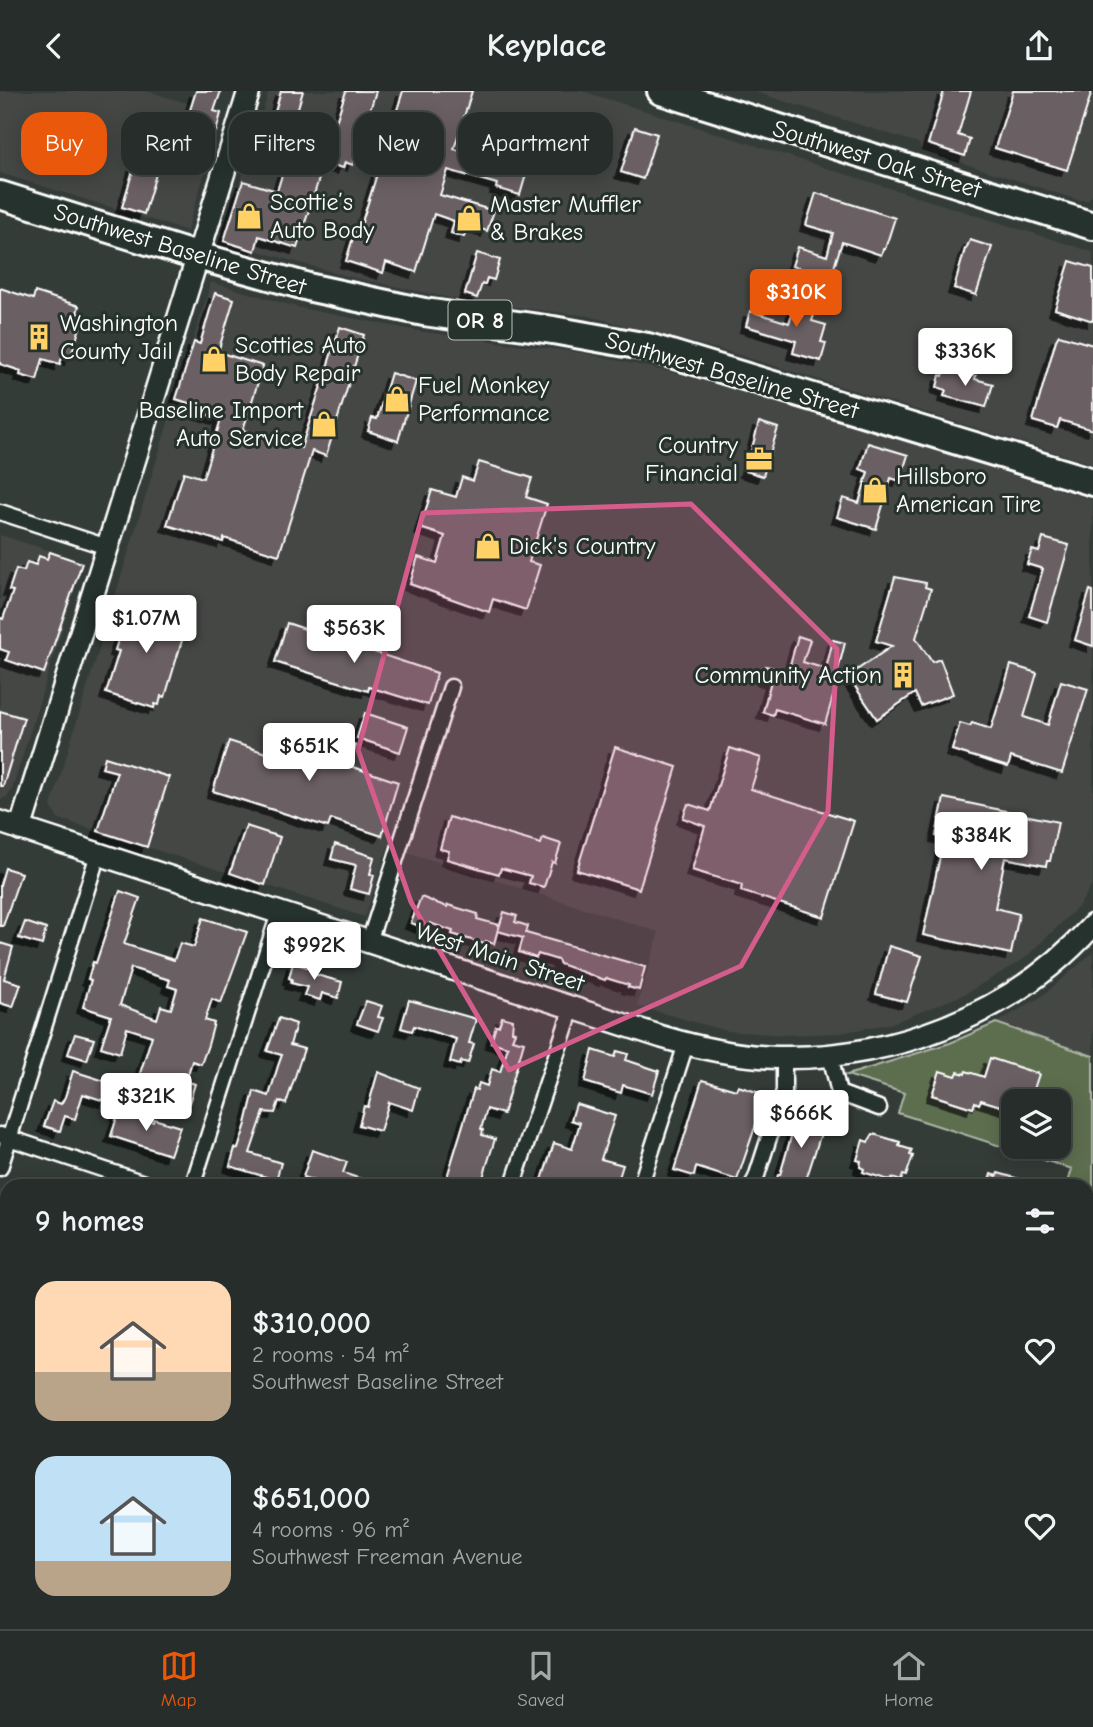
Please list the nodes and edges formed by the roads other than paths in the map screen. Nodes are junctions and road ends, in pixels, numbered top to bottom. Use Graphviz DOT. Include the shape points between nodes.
graph roads {
  1 [pos="249,91"];
  2 [pos="661,91"];
  3 [pos="0,195"];
  4 [pos="1093,226"];
  5 [pos="197,255"];
  6 [pos="1093,482"];
  7 [pos="0,512"];
  8 [pos="107,547"];
  9 [pos="451,687"];
  10 [pos="10,825"];
  11 [pos="98,854"];
  12 [pos="279,913"];
  13 [pos="1093,925"];
  14 [pos="369,942"];
  15 [pos="572,1008"];
  16 [pos="686,1044"];
  17 [pos="830,1055"];
  18 [pos="784,1057"];
  19 [pos="879,1108"];
  20 [pos="5,1137"];
  21 [pos="0,1168"];
  22 [pos="132,1179"];
  23 [pos="195,1179"];
  24 [pos="515,1179"];
  25 [pos="645,1179"];
  26 [pos="755,1179"];
  1 -- 5 [label="street"];
  2 -- 4 [label="highway, Southwest Oak Street"];
  3 -- 5 [label="highway, Southwest Baseline Street / OR 8"];
  5 -- 6 [label="highway, Southwest Baseline Street / OR 8" via="386,305 648,347"];
  5 -- 8 [label="street"];
  7 -- 8 [label="street"];
  8 -- 10 [label="street"];
  9 -- 14 [label="street"];
  10 -- 11 [label="street, West Main Street"];
  11 -- 12 [label="street, West Main Street"];
  11 -- 20 [label="street"];
  12 -- 14 [label="street, West Main Street"];
  12 -- 23 [label="street"];
  13 -- 17 [label="street, West Main Street" via="1032,979 974,1014 916,1037"];
  14 -- 15 [label="street, West Main Street"];
  15 -- 16 [label="street, West Main Street"];
  15 -- 24 [label="street"];
  16 -- 18 [label="street, West Main Street"];
  16 -- 25 [label="street"];
  17 -- 18 [label="street, West Main Street"];
  17 -- 19 [label="street" via="839,1093"];
  18 -- 26 [label="street" via="784,1091"];
  20 -- 21 [label="street"];
  20 -- 22 [label="street"];
}
